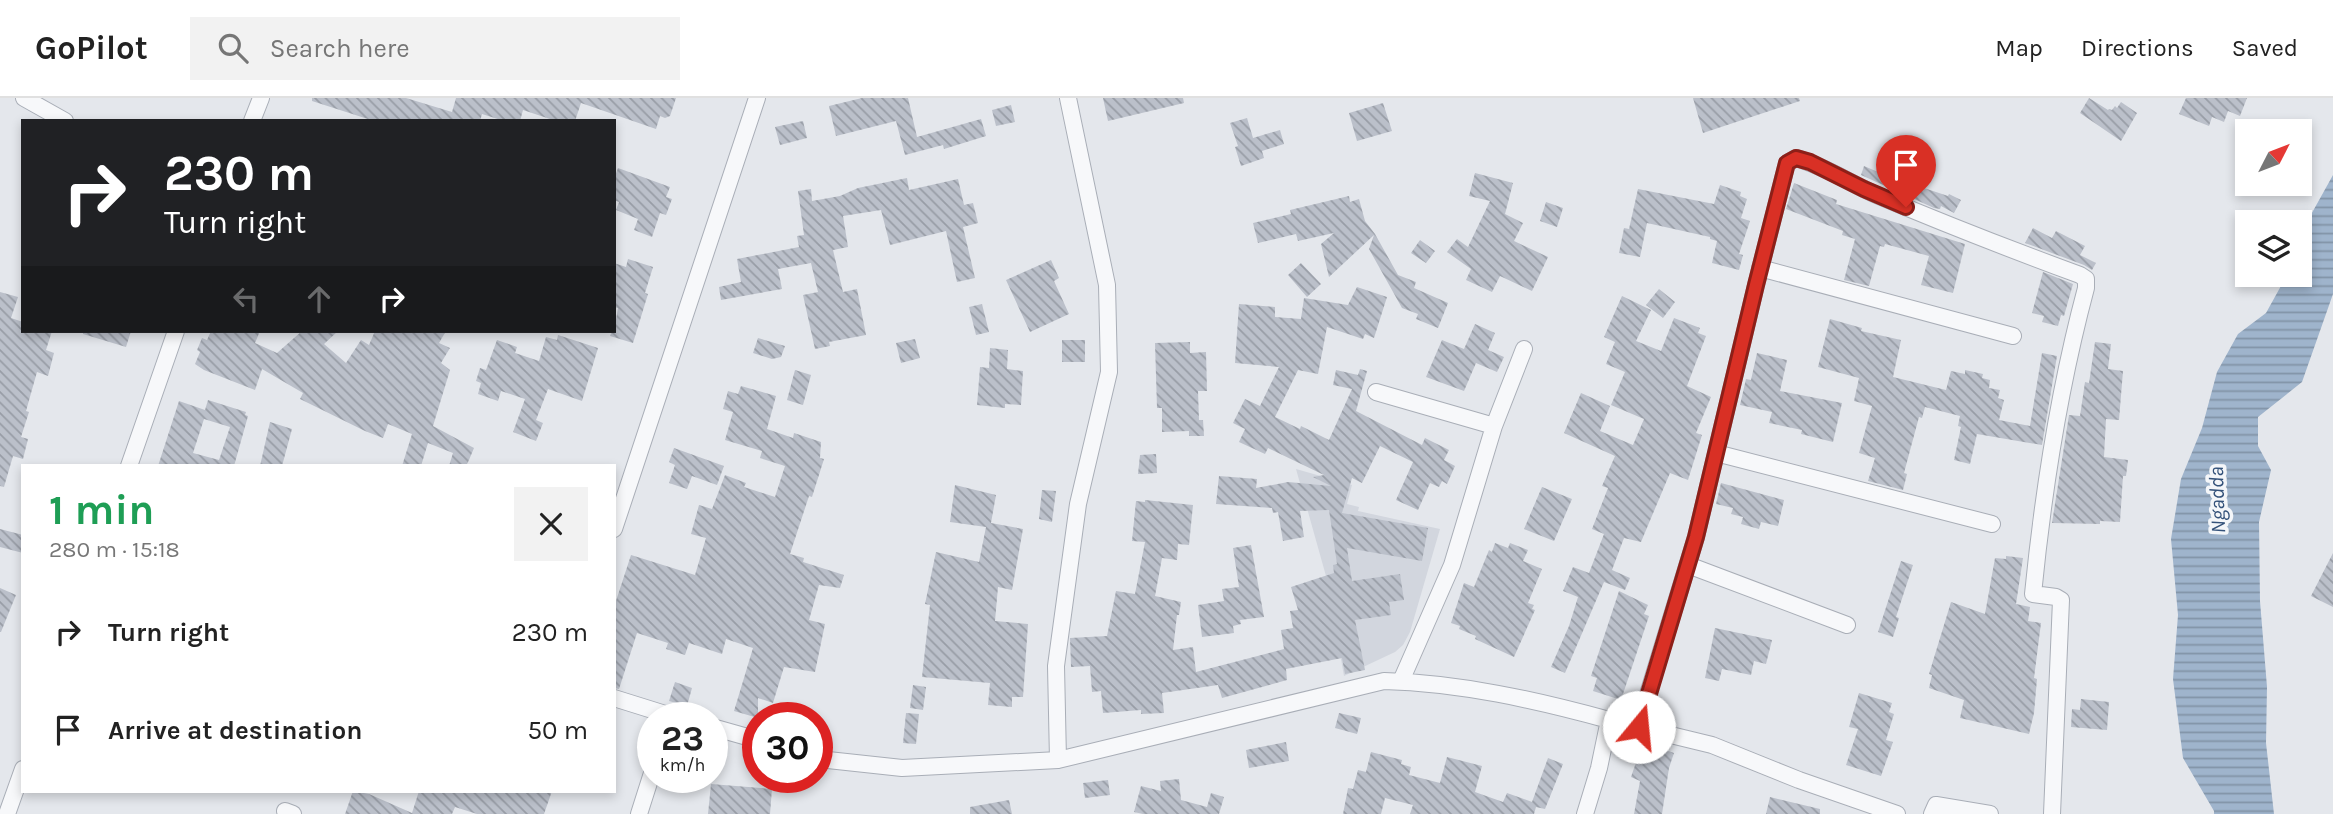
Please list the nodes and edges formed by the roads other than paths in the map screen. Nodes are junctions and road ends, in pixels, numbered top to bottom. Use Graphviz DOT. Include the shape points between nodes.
graph roads {
  1 [pos="24,98"];
  2 [pos="261,98"];
  3 [pos="757,98"];
  4 [pos="1068,98"];
  5 [pos="61,119"];
  6 [pos="253,119"];
  7 [pos="1760,268"];
  8 [pos="175,333"];
  9 [pos="2013,336"];
  10 [pos="1524,349"];
  11 [pos="1376,392"];
  12 [pos="1494,426"];
  13 [pos="1716,453"];
  14 [pos="130,464"];
  15 [pos="616,523"];
  16 [pos="1992,524"];
  17 [pos="1688,565"];
  18 [pos="1847,625"];
  19 [pos="1401,681"];
  20 [pos="616,699"];
  21 [pos="637,706"];
  22 [pos="1609,720"];
  23 [pos="1639,727"];
  24 [pos="1058,760"];
  25 [pos="833,761"];
  26 [pos="21,775"];
  27 [pos="646,793"];
  28 [pos="7,814"];
  29 [pos="639,814"];
  30 [pos="1585,814"];
  31 [pos="1898,814"];
  32 [pos="1932,814"];
  33 [pos="1990,814"];
  34 [pos="2052,814"];
  1 -- 5 [label="street"];
  2 -- 6 [label="street"];
  3 -- 15 [label="street"];
  4 -- 24 [label="street" via="1107,285 1109,372 1078,504 1056,666"];
  7 -- 9 [label="street"];
  7 -- 13 [label="street"];
  7 -- 34 [label="street" via="1787,163 1796,158 2086,279 2071,344 2033,594 2061,600"];
  8 -- 14 [label="street"];
  10 -- 12 [label="street"];
  11 -- 12 [label="street"];
  12 -- 19 [label="street" via="1452,565"];
  13 -- 16 [label="street"];
  13 -- 17 [label="street"];
  17 -- 18 [label="street"];
  17 -- 23 [label="street"];
  19 -- 22 [label="street" via="1471,689"];
  19 -- 24 [label="street" via="1384,681"];
  20 -- 21 [label="street"];
  22 -- 23 [label="street"];
  22 -- 30 [label="street"];
  23 -- 31 [label="street" via="1712,745"];
  24 -- 25 [label="street" via="902,768"];
  26 -- 28 [label="street"];
  27 -- 29 [label="street"];
  32 -- 33 [label="street" via="1936,805"];
}
